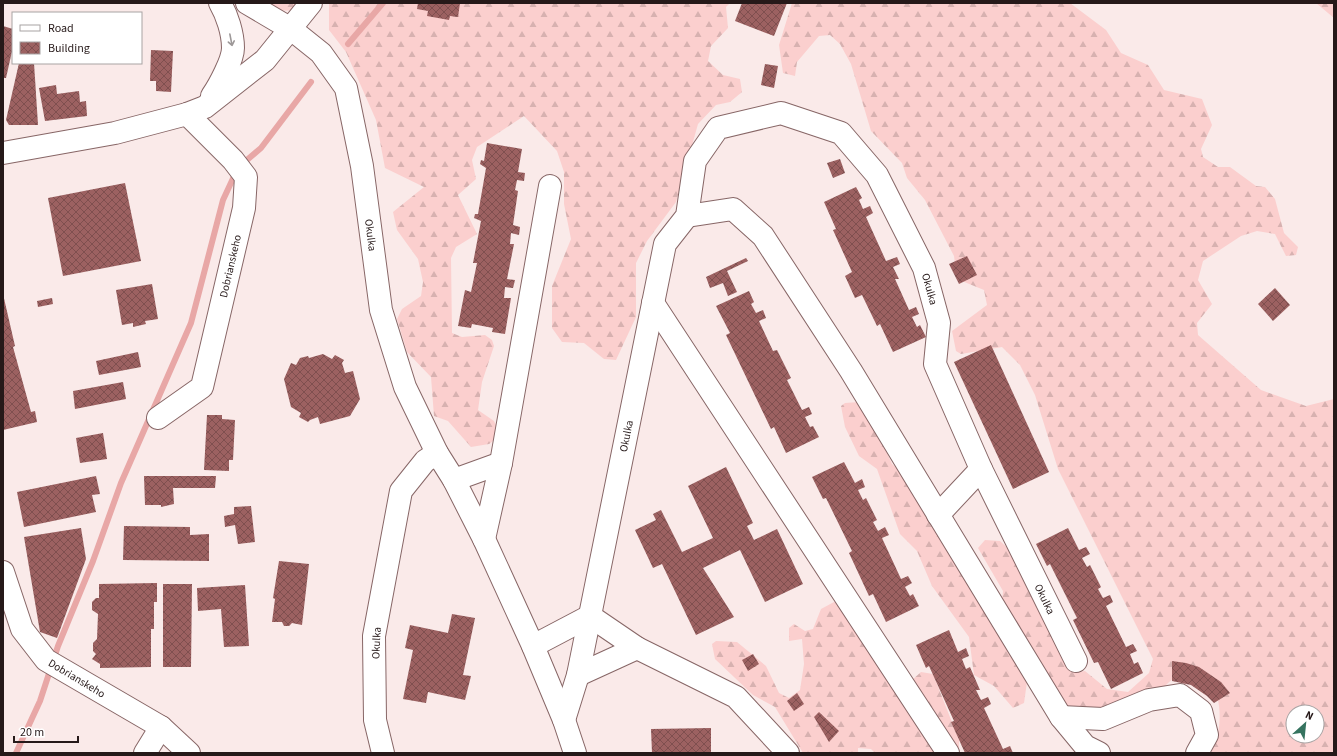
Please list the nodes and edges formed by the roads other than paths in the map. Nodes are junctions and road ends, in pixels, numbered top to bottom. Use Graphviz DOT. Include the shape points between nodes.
graph roads {
  1 [pos="220,3"];
  2 [pos="247,3"];
  3 [pos="311,3"];
  4 [pos="292,29"];
  5 [pos="196,110"];
  6 [pos="3,153"];
  7 [pos="550,186"];
  8 [pos="686,216"];
  9 [pos="653,303"];
  10 [pos="158,418"];
  11 [pos="437,453"];
  12 [pos="501,462"];
  13 [pos="981,469"];
  14 [pos="454,480"];
  15 [pos="938,515"];
  16 [pos="484,539"];
  17 [pos="3,572"];
  18 [pos="590,616"];
  19 [pos="533,646"];
  20 [pos="637,648"];
  21 [pos="1076,661"];
  22 [pos="578,675"];
  23 [pos="1061,717"];
  24 [pos="564,720"];
  25 [pos="161,727"];
  26 [pos="145,753"];
  27 [pos="189,753"];
  28 [pos="383,753"];
  29 [pos="576,753"];
  30 [pos="788,753"];
  31 [pos="948,753"];
  32 [pos="1099,753"];
  33 [pos="1197,753"];
  1 -- 5 [label="street, one-way" via="226,13 233,49 222,82"];
  2 -- 4 [label="street, Okulka"];
  3 -- 4 [label="street"];
  4 -- 5 [label="street" via="265,60"];
  4 -- 11 [label="street, Okulka" via="322,55 346,88 362,166 381,310 405,387"];
  5 -- 6 [label="street" via="114,133"];
  5 -- 10 [label="street, Dobrianskeho" via="246,177 244,208 202,387"];
  7 -- 12 [label="street"];
  8 -- 9 [label="street, Okulka" via="666,244"];
  8 -- 13 [label="street, Okulka" via="695,161 718,128 781,113 841,133 878,175 924,268 939,323 936,364"];
  8 -- 15 [label="street" via="733,209 763,236 851,371"];
  9 -- 18 [label="street, Okulka"];
  9 -- 31 [label="street"];
  11 -- 14 [label="street, Okulka"];
  11 -- 28 [label="street, Okulka" via="425,461 402,491 374,636 375,720"];
  12 -- 14 [label="street"];
  12 -- 16 [label="street"];
  13 -- 15 [label="street"];
  13 -- 21 [label="street, Okulka"];
  14 -- 16 [label="street, Okulka"];
  15 -- 23 [label="street"];
  16 -- 19 [label="street, Okulka"];
  17 -- 25 [label="street, Dobrianskeho" via="22,629 46,660"];
  18 -- 19 [label="street"];
  18 -- 20 [label="street"];
  18 -- 22 [label="street, Okulka"];
  19 -- 24 [label="street, Okulka"];
  20 -- 22 [label="street"];
  20 -- 30 [label="street" via="736,697"];
  22 -- 24 [label="street, Okulka"];
  23 -- 32 [label="street" via="1085,746"];
  23 -- 33 [label="street" via="1103,719 1149,700 1180,695 1201,711 1207,735"];
  24 -- 29 [label="street, Okulka"];
  25 -- 26 [label="street"];
  25 -- 27 [label="street, Dobrianskeho"];
}
